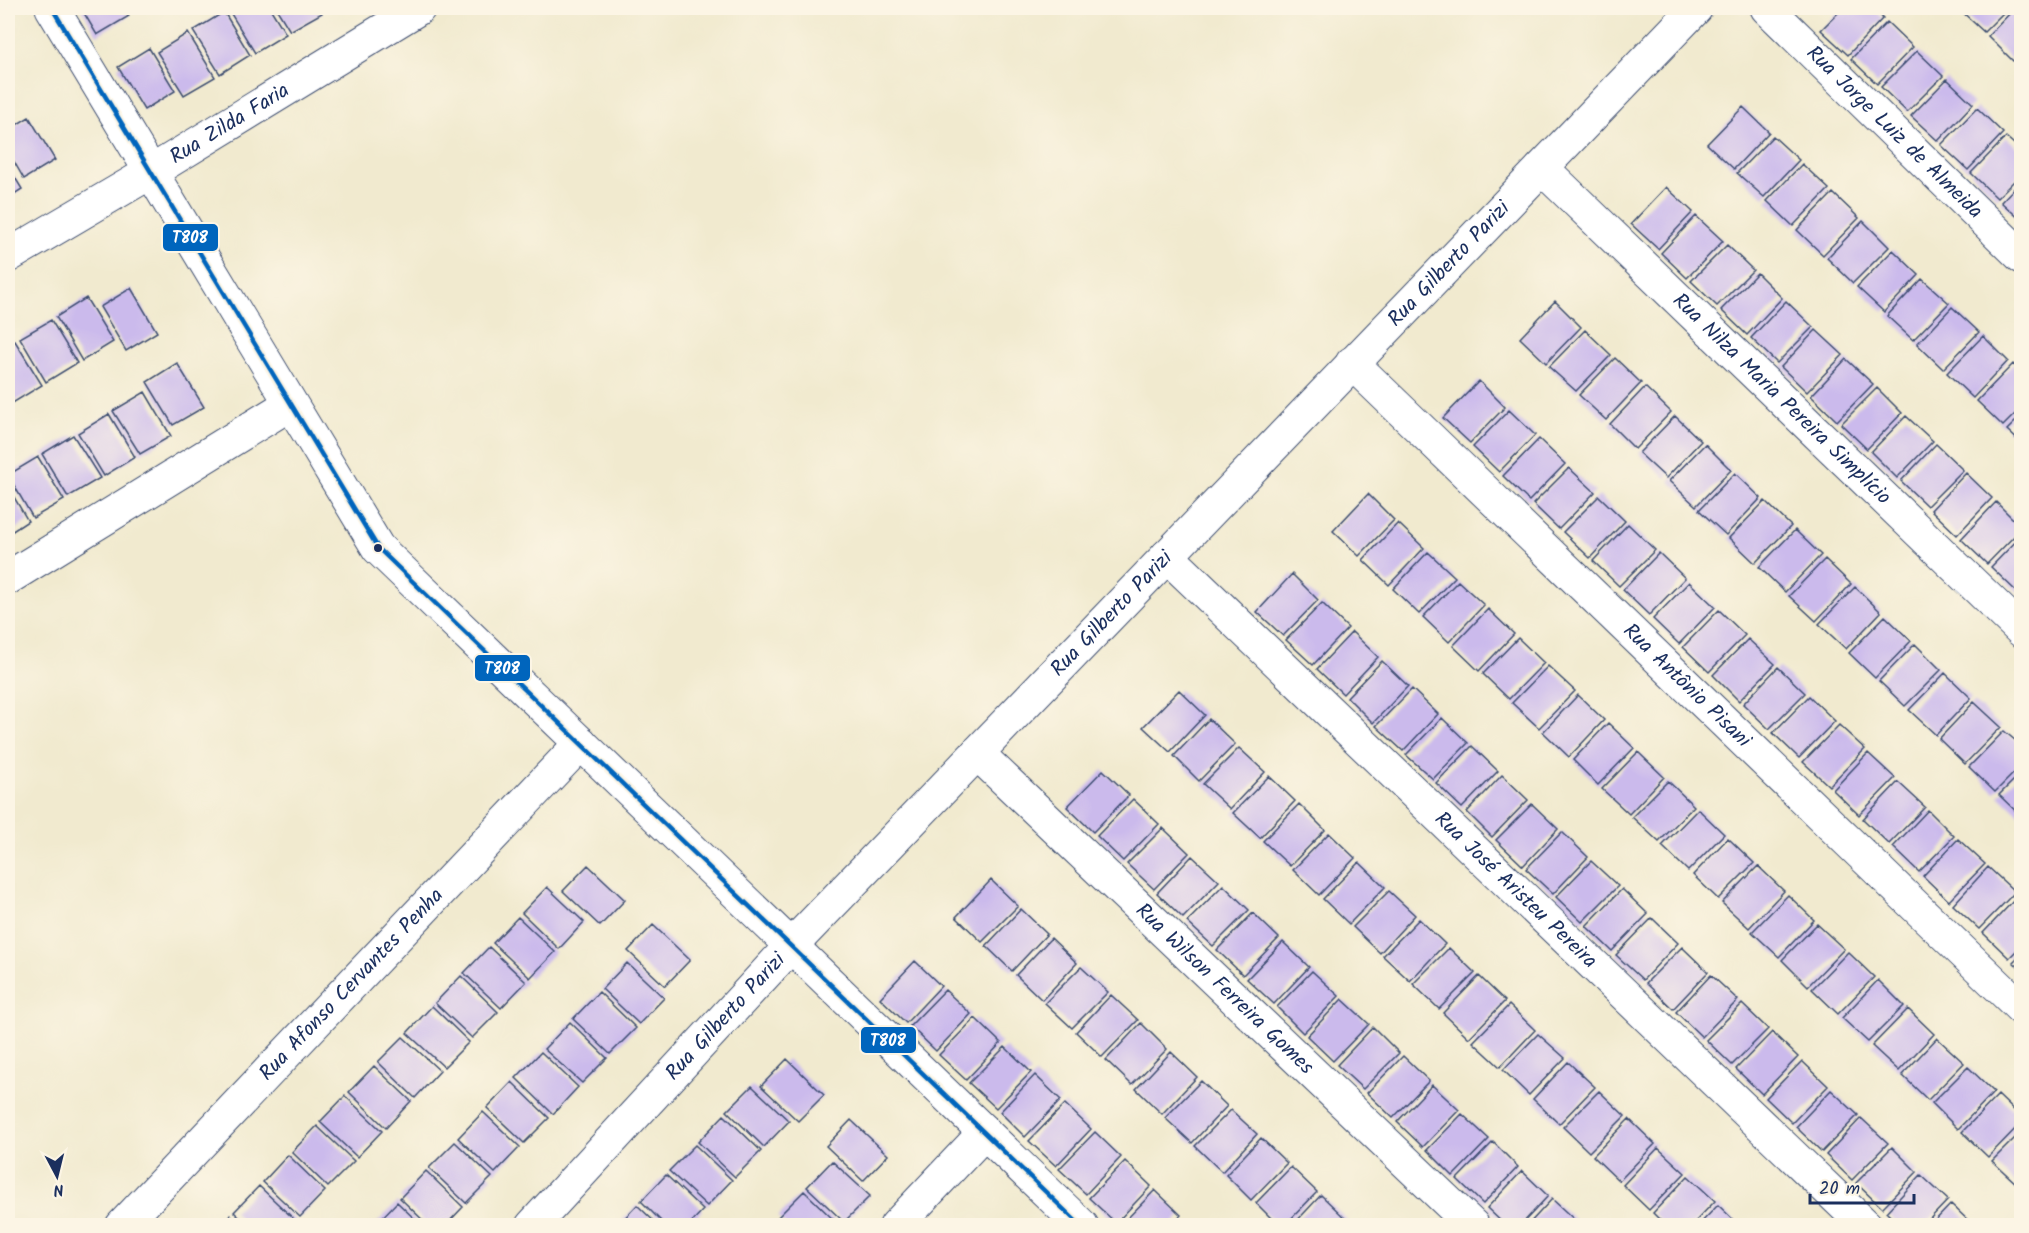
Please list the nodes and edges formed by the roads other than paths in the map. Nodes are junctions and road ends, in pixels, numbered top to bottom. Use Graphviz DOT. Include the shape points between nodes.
graph roads {
  1 [pos="52,8"];
  2 [pos="419,8"];
  3 [pos="1696,8"];
  4 [pos="1767,8"];
  5 [pos="1542,168"];
  6 [pos="151,172"];
  7 [pos="8,256"];
  8 [pos="2022,257"];
  9 [pos="1352,363"];
  10 [pos="290,404"];
  11 [pos="1167,556"];
  12 [pos="8,578"];
  13 [pos="2022,631"];
  14 [pos="581,743"];
  15 [pos="977,753"];
  16 [pos="791,946"];
  17 [pos="2022,1009"];
  18 [pos="985,1132"];
  19 [pos="122,1226"];
  20 [pos="532,1226"];
  21 [pos="896,1226"];
  22 [pos="1082,1226"];
  23 [pos="1473,1226"];
  24 [pos="1866,1226"];
  1 -- 6 [label="street"];
  2 -- 6 [label="street, Rua Zilda Faria"];
  3 -- 5 [label="street, Rua Gilberto Parizi"];
  4 -- 8 [label="street, Rua Jorge Luiz de Almeida"];
  5 -- 9 [label="street, Rua Gilberto Parizi"];
  5 -- 13 [label="street, Rua Nilza Maria Pereira Simplício"];
  6 -- 7 [label="street, Rua Zilda Faria"];
  6 -- 10 [label="street"];
  9 -- 11 [label="street, Rua Gilberto Parizi"];
  9 -- 17 [label="street, Rua Antônio Pisani"];
  10 -- 12 [label="street"];
  10 -- 14 [label="street" via="378,548"];
  11 -- 15 [label="street, Rua Gilberto Parizi"];
  11 -- 24 [label="street, Rua José Aristeu Pereira"];
  14 -- 16 [label="street"];
  14 -- 19 [label="street, Rua Afonso Cervantes Penha"];
  15 -- 16 [label="street, Rua Gilberto Parizi"];
  15 -- 23 [label="street, Rua Wilson Ferreira Gomes"];
  16 -- 18 [label="street"];
  16 -- 20 [label="street, Rua Gilberto Parizi"];
  18 -- 21 [label="street"];
  18 -- 22 [label="street"];
}
